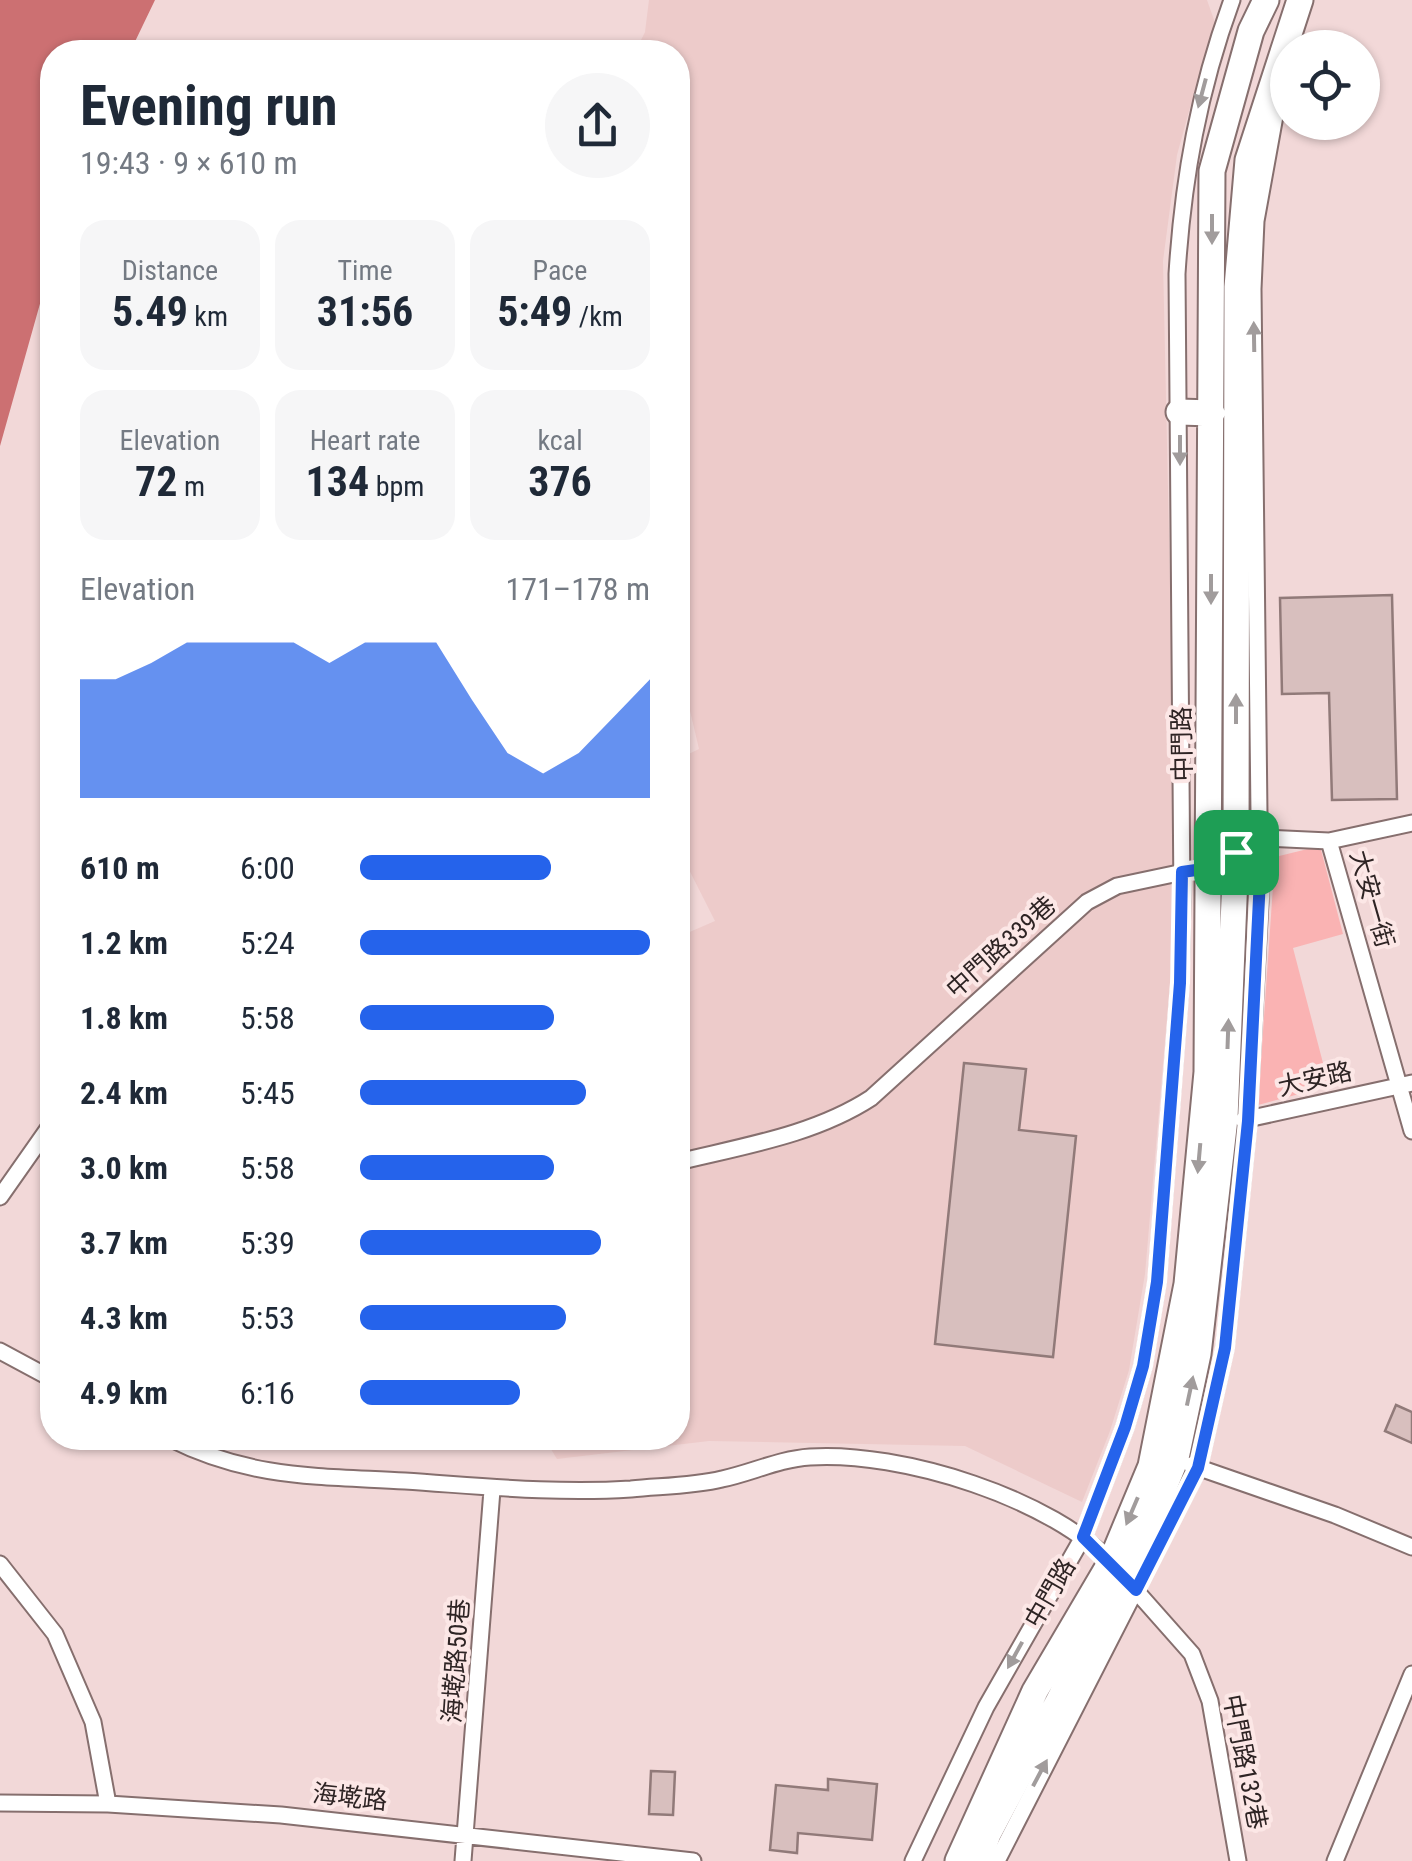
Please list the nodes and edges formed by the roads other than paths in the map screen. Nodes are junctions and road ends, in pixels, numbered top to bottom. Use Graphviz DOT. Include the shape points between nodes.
graph roads {
  1 [pos="1232,0"];
  2 [pos="1266,0"];
  3 [pos="1300,0"];
  4 [pos="1312,0"];
  5 [pos="1301,30"];
  6 [pos="1270,138"];
  7 [pos="1180,412"];
  8 [pos="1212,412"];
  9 [pos="1246,485"];
  10 [pos="1211,498"];
  11 [pos="1180,509"];
  12 [pos="1412,823"];
  13 [pos="1262,838"];
  14 [pos="1330,841"];
  15 [pos="1236,852"];
  16 [pos="1210,868"];
  17 [pos="1182,872"];
  18 [pos="1406,1084"];
  19 [pos="1170,1106"];
  20 [pos="1225,1117"];
  21 [pos="1412,1132"];
  22 [pos="40,1140"];
  23 [pos="690,1159"];
  24 [pos="0,1196"];
  25 [pos="0,1351"];
  26 [pos="40,1373"];
  27 [pos="193,1450"];
  28 [pos="1187,1463"];
  29 [pos="492,1490"];
  30 [pos="1083,1537"];
  31 [pos="1412,1547"];
  32 [pos="0,1564"];
  33 [pos="1123,1576"];
  34 [pos="1412,1674"];
  35 [pos="0,1803"];
  36 [pos="108,1804"];
  37 [pos="466,1835"];
  38 [pos="464,1861"];
  39 [pos="693,1861"];
  40 [pos="913,1861"];
  41 [pos="958,1861"];
  42 [pos="978,1861"];
  43 [pos="998,1861"];
  44 [pos="1238,1861"];
  45 [pos="1335,1861"];
  1 -- 7 [label="street, 中門路, one-way" via="1195,120 1182,199"];
  2 -- 8 [label="main road, 中門路, one-way" via="1212,171"];
  3 -- 9 [label="main road, 中門路" via="1248,160 1237,287"];
  4 -- 5 [label="street"];
  9 -- 6 [label="street, 中門路, one-way" via="1256,221"];
  7 -- 8 [label="main road"];
  7 -- 11 [label="street, 中門路, one-way"];
  8 -- 10 [label="main road, 中門路"];
  9 -- 10 [label="street"];
  9 -- 13 [label="street, 中門路"];
  15 -- 9 [label="main road, 中門路, one-way"];
  10 -- 11 [label="street"];
  10 -- 16 [label="main road, 中門路, one-way"];
  11 -- 17 [label="street, 中門路"];
  12 -- 14 [label="street"];
  13 -- 14 [label="street"];
  13 -- 15 [label="street, 中門路339巷"];
  13 -- 20 [label="street, 中門路"];
  14 -- 18 [label="street, 大安一街"];
  15 -- 16 [label="street, 中門路339巷"];
  20 -- 15 [label="main road, 中門路, one-way"];
  16 -- 17 [label="street, 中門路339巷"];
  16 -- 20 [label="main road, 中門路"];
  17 -- 19 [label="street, 中門路"];
  17 -- 23 [label="street, 中門路339巷" via="1117,886 1087,902 871,1098 845,1114"];
  18 -- 20 [label="street, 大安路"];
  18 -- 21 [label="street, 大安一街"];
  19 -- 20 [label="street, 大安路"];
  19 -- 30 [label="street, 中門路" via="1157,1282 1143,1366"];
  28 -- 20 [label="main road, 中門路, one-way"];
  20 -- 33 [label="main road, 中門路, one-way"];
  22 -- 24 [label="street"];
  25 -- 26 [label="street"];
  27 -- 29 [label="street, 中門路132巷" via="323,1479"];
  28 -- 31 [label="street"];
  28 -- 33 [label="main road, 中門路"];
  29 -- 30 [label="street, 中門路132巷" via="720,1480 814,1456 885,1462 1022,1500"];
  29 -- 37 [label="street, 海墘路50巷"];
  30 -- 33 [label="street, 中門路132巷"];
  30 -- 40 [label="street, 中門路, one-way" via="986,1707"];
  32 -- 36 [label="street" via="55,1634 93,1722"];
  33 -- 41 [label="main road, 中門路" via="1035,1692"];
  33 -- 42 [label="main road, 中門路"];
  43 -- 33 [label="street, 中門路, one-way"];
  33 -- 44 [label="street, 中門路132巷" via="1192,1654 1210,1701"];
  34 -- 45 [label="street"];
  35 -- 36 [label="street, 海墘路"];
  36 -- 37 [label="street, 海墘路"];
  37 -- 38 [label="street, 海墘路50巷"];
  37 -- 39 [label="street, 海墘路"];
}
